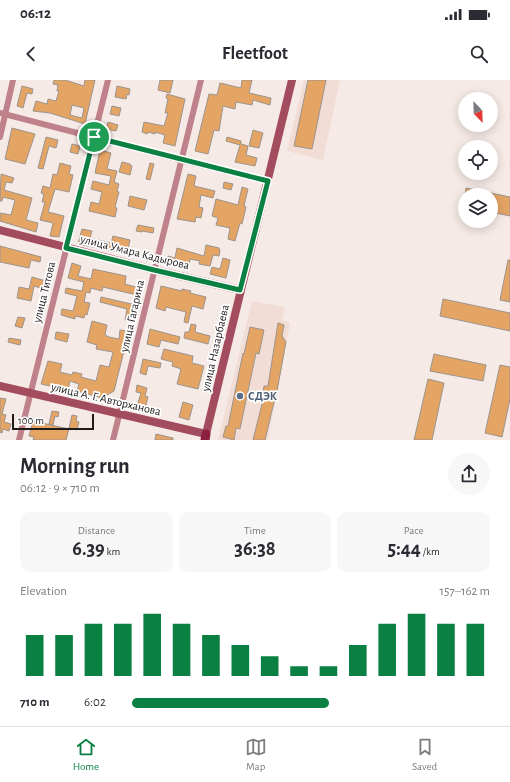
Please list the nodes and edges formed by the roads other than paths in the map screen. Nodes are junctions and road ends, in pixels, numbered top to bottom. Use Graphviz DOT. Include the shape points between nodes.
graph roads {
  1 [pos="14,80"];
  2 [pos="108,80"];
  3 [pos="201,80"];
  4 [pos="292,80"];
  5 [pos="3,113"];
  6 [pos="0,137"];
  7 [pos="94,137"];
  8 [pos="181,160"];
  9 [pos="268,181"];
  10 [pos="0,230"];
  11 [pos="66,248"];
  12 [pos="154,270"];
  13 [pos="240,290"];
  14 [pos="0,386"];
  15 [pos="31,394"];
  16 [pos="119,414"];
  17 [pos="206,438"];
  18 [pos="19,440"];
  19 [pos="113,440"];
  1 -- 5 [label="street"];
  2 -- 7 [label="street, улица Титова"];
  3 -- 8 [label="street, улица Гагарина"];
  4 -- 9 [label="street, улица Назарбаева"];
  5 -- 6 [label="street"];
  5 -- 7 [label="street"];
  7 -- 8 [label="street"];
  7 -- 11 [label="street, улица Титова"];
  8 -- 9 [label="street"];
  8 -- 12 [label="street, улица Гагарина"];
  9 -- 13 [label="street, улица Назарбаева"];
  10 -- 11 [label="street, улица Умара Кадырова"];
  11 -- 12 [label="street, улица Умара Кадырова"];
  11 -- 15 [label="street, улица Титова"];
  12 -- 13 [label="street, улица Умара Кадырова"];
  12 -- 16 [label="street, улица Гагарина"];
  13 -- 17 [label="street, улица Назарбаева"];
  14 -- 15 [label="street, улица А. Г. Авторханова"];
  15 -- 16 [label="street, улица А. Г. Авторханова"];
  15 -- 18 [label="street, улица Титова"];
  16 -- 17 [label="street, улица А. Г. Авторханова"];
  16 -- 19 [label="street, улица Гагарина"];
}
